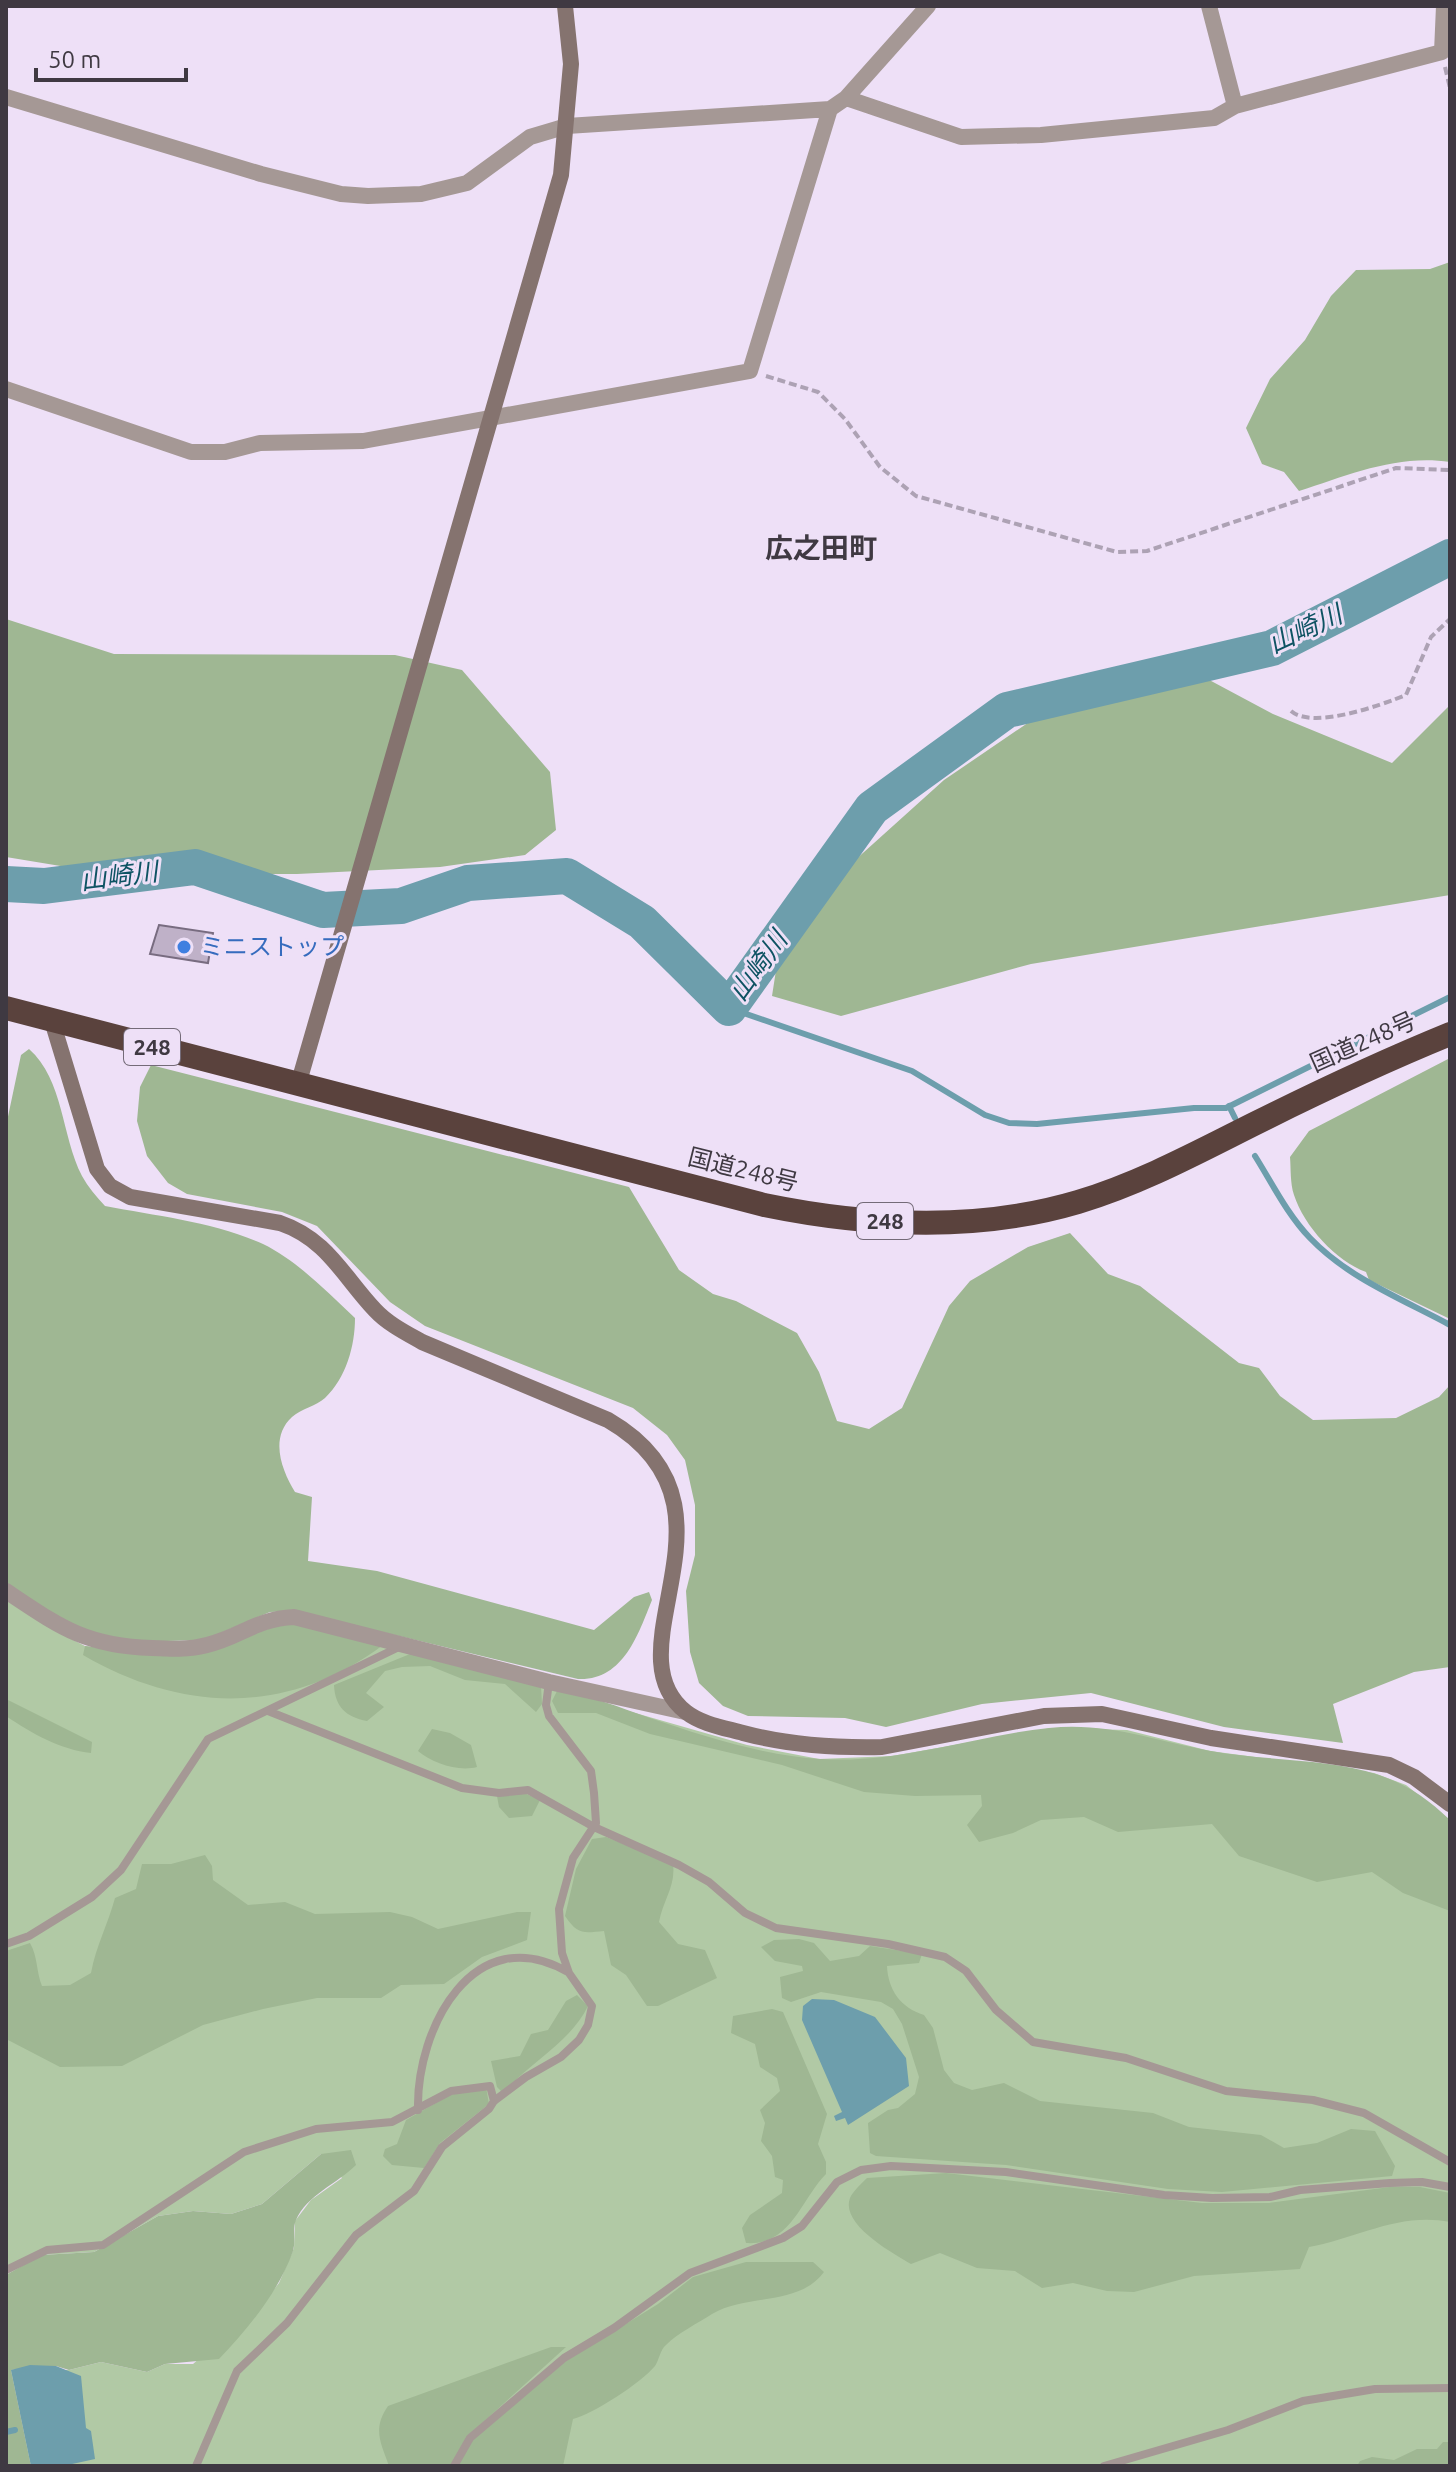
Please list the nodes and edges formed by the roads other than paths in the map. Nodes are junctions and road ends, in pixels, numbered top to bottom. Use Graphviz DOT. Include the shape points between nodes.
graph roads {
  1 [pos="565,6"];
  2 [pos="928,6"];
  3 [pos="1209,6"];
  4 [pos="1444,6"];
  5 [pos="6,97"];
  6 [pos="846,98"];
  7 [pos="1235,106"];
  8 [pos="830,109"];
  9 [pos="567,126"];
  10 [pos="6,389"];
  11 [pos="493,419"];
  12 [pos="6,1008"];
  13 [pos="52,1021"];
  14 [pos="1450,1034"];
  15 [pos="298,1085"];
  16 [pos="6,1591"];
  17 [pos="402,1645"];
  18 [pos="549,1682"];
  19 [pos="268,1711"];
  20 [pos="685,1712"];
  21 [pos="1450,1804"];
  22 [pos="594,1827"];
  23 [pos="6,1944"];
  24 [pos="569,1973"];
  25 [pos="494,2101"];
  26 [pos="418,2110"];
  27 [pos="1450,2162"];
  28 [pos="1450,2187"];
  29 [pos="6,2270"];
  30 [pos="1450,2388"];
  31 [pos="196,2466"];
  32 [pos="454,2466"];
  33 [pos="1104,2466"];
  1 -- 9 [label="street" via="571,64"];
  2 -- 6 [label="street"];
  3 -- 7 [label="street"];
  4 -- 7 [label="street" via="1442,52"];
  5 -- 9 [label="street" via="261,174 368,196 421,194 467,183 530,137"];
  6 -- 7 [label="street" via="961,137 1214,118"];
  6 -- 8 [label="street"];
  8 -- 9 [label="street"];
  8 -- 11 [label="street" via="750,371"];
  9 -- 11 [label="street" via="561,175"];
  10 -- 11 [label="street" via="191,452 225,452 260,443 363,441"];
  11 -- 15 [label="street"];
  12 -- 13 [label="highway, 国道248号 / 248"];
  13 -- 15 [label="highway, 国道248号 / 248"];
  13 -- 20 [label="street" via="97,1169 110,1186 130,1197 303,1231 396,1327 636,1436 657,1459 673,1494 676,1553 663,1621 663,1664 670,1691"];
  14 -- 15 [label="highway, 国道248号 / 248" via="1371,1066 1152,1175 1076,1202 949,1222 860,1220 779,1208"];
  16 -- 17 [label="street" via="62,1629 90,1641 127,1647 208,1645 269,1618 294,1617"];
  17 -- 18 [label="street"];
  17 -- 19 [label="lane"];
  18 -- 20 [label="street"];
  18 -- 22 [label="lane" via="549,1716 591,1771"];
  19 -- 22 [label="lane" via="462,1788 528,1790"];
  19 -- 23 [label="lane" via="208,1739 138,1849 92,1897 29,1936"];
  20 -- 21 [label="street" via="756,1736 856,1748 1044,1716 1102,1714 1211,1738 1389,1765"];
  22 -- 24 [label="lane" via="573,1858 559,1909"];
  22 -- 27 [label="lane" via="699,1877 764,1923 945,1957 966,1971 996,2010 1033,2042 1126,2058 1226,2091 1313,2100 1364,2113"];
  24 -- 25 [label="lane" via="592,2006 588,2025 561,2057"];
  24 -- 26 [label="lane" via="552,1963 512,1958 480,1968 455,1989 428,2046"];
  25 -- 26 [label="lane" via="493,2089 485,2084 451,2091"];
  25 -- 31 [label="lane" via="442,2147 406,2200 356,2235 287,2323 237,2371"];
  26 -- 29 [label="lane" via="392,2122 316,2129 244,2152 103,2245 47,2250"];
  28 -- 32 [label="lane" via="1390,2183 1212,2198 1006,2172 891,2166 861,2170 837,2182 802,2226 690,2273 564,2358 470,2438"];
  30 -- 33 [label="lane" via="1375,2389 1303,2401 1228,2430"];
}
